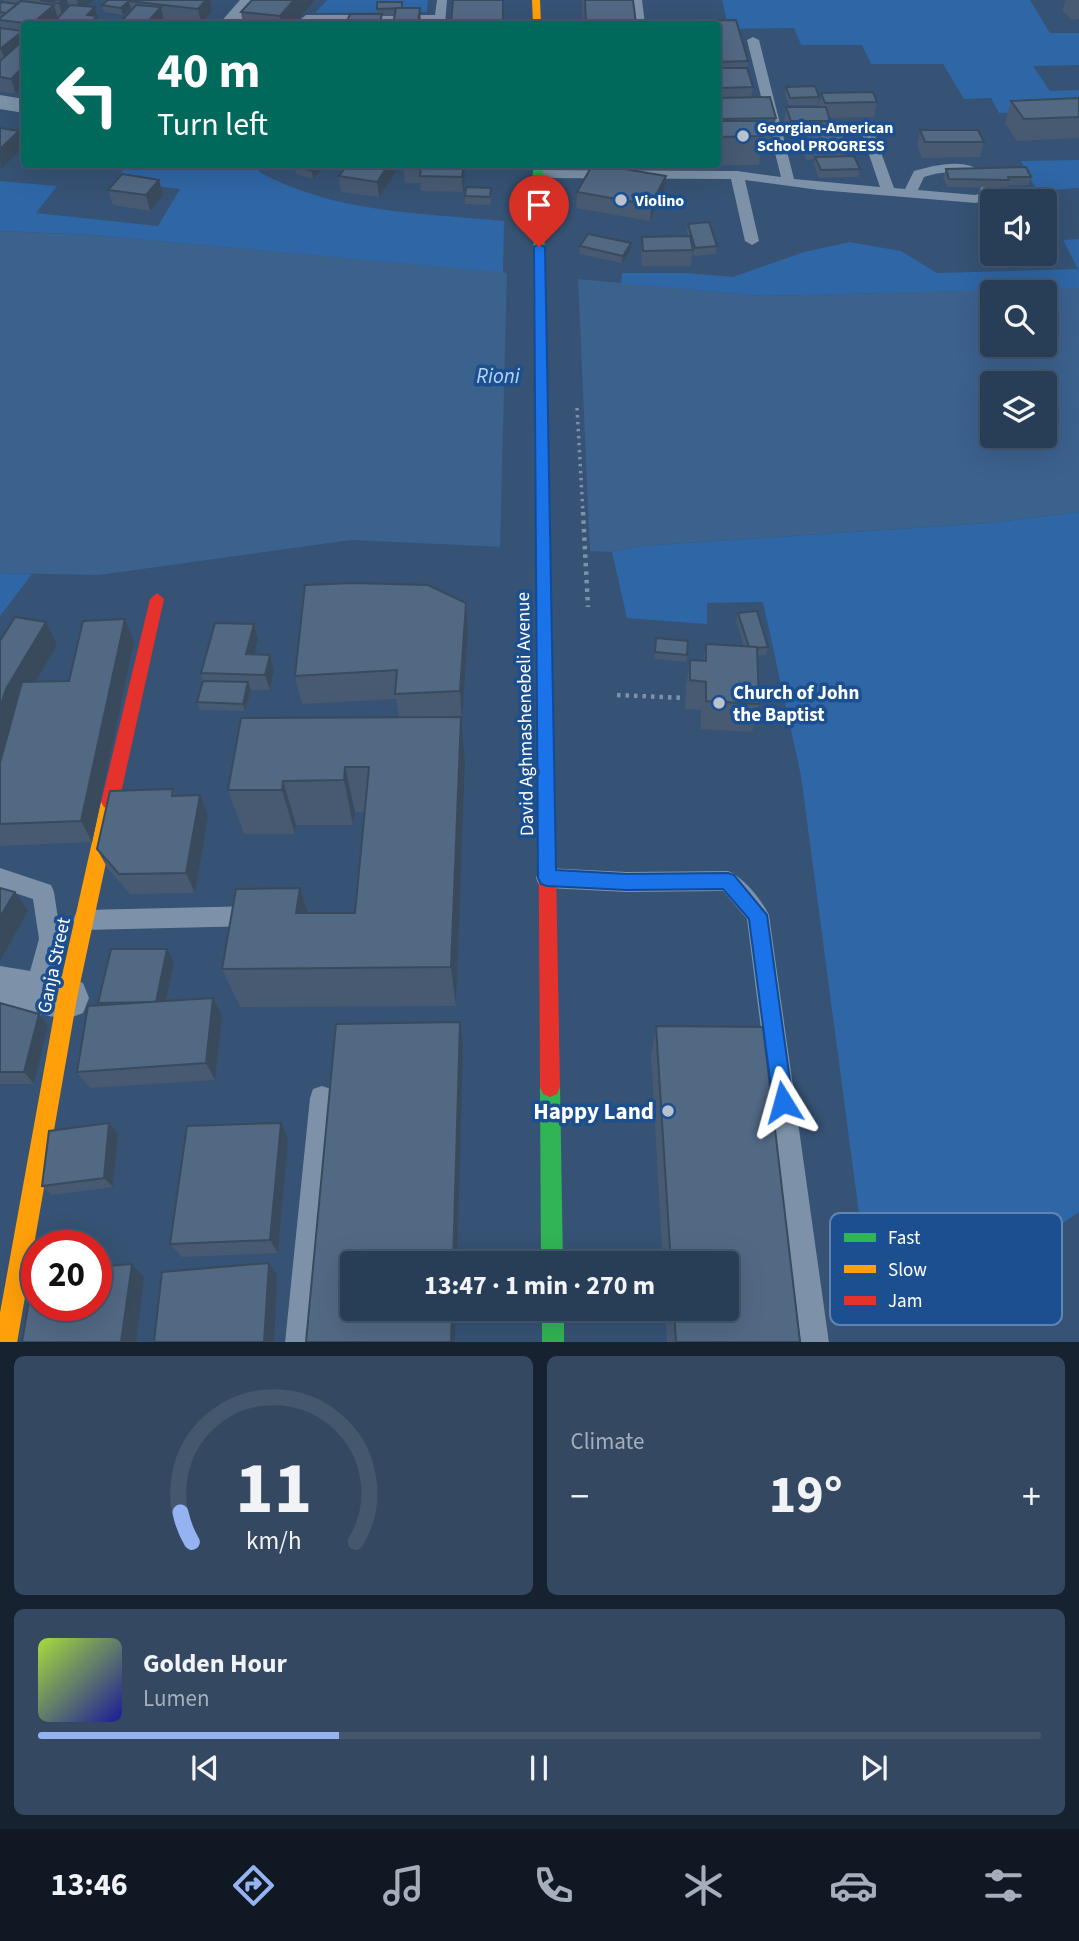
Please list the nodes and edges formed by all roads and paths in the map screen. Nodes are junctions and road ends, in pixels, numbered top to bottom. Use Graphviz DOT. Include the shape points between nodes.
graph roads {
  1 [pos="246,0"];
  2 [pos="442,0"];
  3 [pos="536,0"];
  4 [pos="637,0"];
  5 [pos="307,17"];
  6 [pos="231,21"];
  7 [pos="440,21"];
  8 [pos="537,21"];
  9 [pos="640,21"];
  10 [pos="753,40"];
  11 [pos="0,102"];
  12 [pos="21,106"];
  13 [pos="865,125"];
  14 [pos="538,169"];
  15 [pos="979,174"];
  16 [pos="737,175"];
  17 [pos="788,181"];
  18 [pos="987,187"];
  19 [pos="888,191"];
  20 [pos="910,193"];
  21 [pos="752,241"];
  22 [pos="157,599"];
  23 [pos="617,695"];
  24 [pos="685,698"];
  25 [pos="0,878"];
  26 [pos="547,878"];
  27 [pos="283,915"];
  28 [pos="84,920"];
  29 [pos="34,993"];
  30 [pos="322,1098"];
  31 [pos="552,1251"];
  32 [pos="553,1321"];
  33 [pos="6,1342"];
  34 [pos="299,1342"];
  35 [pos="553,1342"];
  36 [pos="815,1342"];
  1 -- 6 [label="street"];
  2 -- 7 [label="lane"];
  3 -- 8 [label="main road"];
  4 -- 9 [label="lane"];
  5 -- 7 [label="lane"];
  10 -- 17 [label="lane"];
  11 -- 12 [label="street"];
  13 -- 19 [label="lane"];
  14 -- 16 [label="lane"];
  14 -- 26 [label="main road, David Aghmashenebeli Avenue"];
  15 -- 20 [label="lane" via="943,166 919,174"];
  16 -- 17 [label="lane"];
  16 -- 21 [label="lane"];
  17 -- 19 [label="lane"];
  18 -- 20 [label="lane" via="985,196 976,199"];
  19 -- 20 [label="lane"];
  22 -- 28 [label="main road, Ganja Street"];
  23 -- 24 [label="path"];
  25 -- 29 [label="lane" via="43,892 50,939"];
  26 -- 31 [label="main road, David Aghmashenebeli Avenue"];
  26 -- 36 [label="lane" via="728,881 758,915"];
  27 -- 28 [label="lane"];
  28 -- 29 [label="main road, Ganja Street"];
  29 -- 33 [label="main road, Ganja Street"];
  30 -- 34 [label="lane"];
  32 -- 35 [label="main road"];
}
